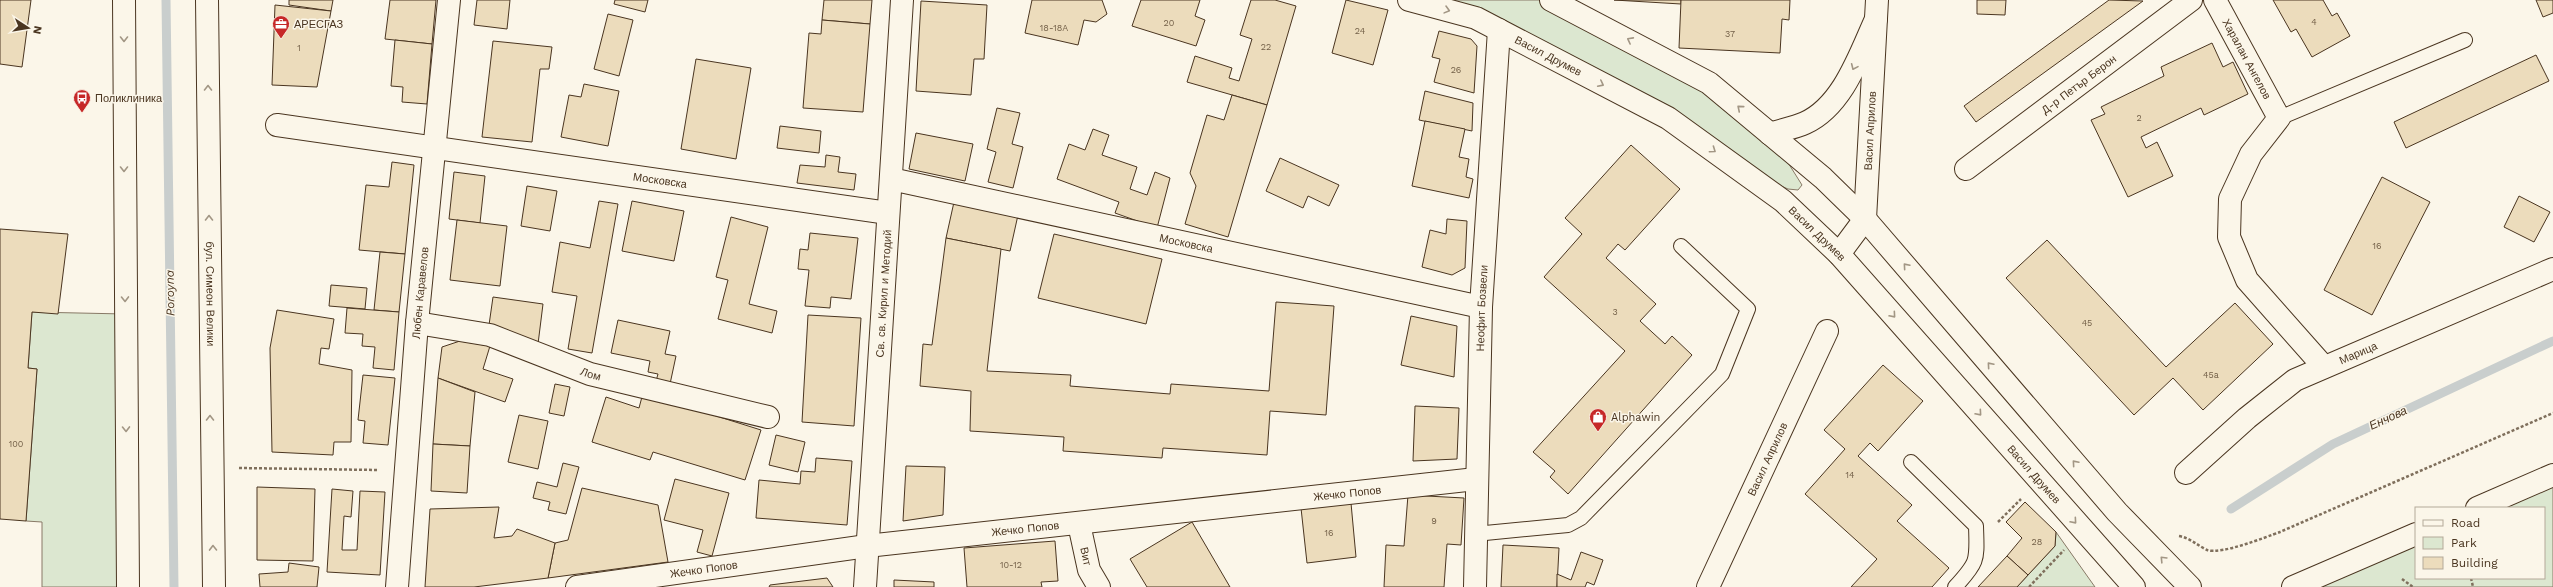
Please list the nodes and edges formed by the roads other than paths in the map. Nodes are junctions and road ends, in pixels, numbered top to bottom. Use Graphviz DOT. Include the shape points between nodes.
graph roads {
  1 [pos="124,0"];
  2 [pos="207,0"];
  3 [pos="449,0"];
  4 [pos="902,0"];
  5 [pos="1409,0"];
  6 [pos="1551,0"];
  7 [pos="2191,0"];
  8 [pos="2215,0"];
  9 [pos="1876,9"];
  10 [pos="1499,30"];
  11 [pos="2465,40"];
  12 [pos="2279,118"];
  13 [pos="277,125"];
  14 [pos="1770,134"];
  15 [pos="433,148"];
  16 [pos="1966,169"];
  17 [pos="891,179"];
  18 [pos="888,213"];
  19 [pos="1865,219"];
  20 [pos="1681,246"];
  21 [pos="1839,254"];
  22 [pos="2553,268"];
  23 [pos="1481,307"];
  24 [pos="417,323"];
  25 [pos="1827,331"];
  26 [pos="2324,367"];
  27 [pos="768,418"];
  28 [pos="1911,462"];
  29 [pos="2186,472"];
  30 [pos="2553,475"];
  31 [pos="1476,479"];
  32 [pos="2479,507"];
  33 [pos="1079,524"];
  34 [pos="1475,534"];
  35 [pos="2415,534"];
  36 [pos="867,546"];
  37 [pos="128,587"];
  38 [pos="214,587"];
  39 [pos="397,587"];
  40 [pos="576,587"];
  41 [pos="865,587"];
  42 [pos="1099,587"];
  43 [pos="1474,587"];
  44 [pos="1708,587"];
  45 [pos="1955,587"];
  46 [pos="2134,587"];
  47 [pos="2190,587"];
  48 [pos="2293,587"];
  1 -- 37 [label="street, one-way"];
  38 -- 2 [label="street, бул. Симеон Велики, one-way"];
  3 -- 15 [label="street, Любен Каравелов"];
  4 -- 17 [label="street, Св. св. Кирил и Методий"];
  5 -- 10 [label="street, Васил Друмев, one-way" via="1476,18"];
  14 -- 6 [label="street, one-way" via="1709,83"];
  7 -- 16 [label="street, Д-р Петър Берон"];
  8 -- 12 [label="street, Харалан Ангелов"];
  9 -- 14 [label="street, one-way" via="1849,78 1831,103 1806,123"];
  9 -- 19 [label="street, Васил Априлов"];
  10 -- 21 [label="street, Васил Друмев, one-way" via="1668,118 1783,201"];
  10 -- 23 [label="street, Неофит Бозвели"];
  11 -- 12 [label="lane"];
  12 -- 26 [label="street" via="2251,154 2230,199 2229,237 2247,280"];
  13 -- 15 [label="street, Московска"];
  14 -- 19 [label="street" via="1823,178"];
  15 -- 18 [label="street, Московска"];
  15 -- 24 [label="street, Любен Каравелов"];
  17 -- 18 [label="street, Св. св. Кирил и Методий"];
  17 -- 23 [label="street, Московска"];
  18 -- 36 [label="street, Св. св. Кирил и Методий"];
  19 -- 21 [label="street"];
  47 -- 19 [label="street, one-way" via="2117,512"];
  20 -- 34 [label="lane" via="1748,309 1722,374 1581,518 1568,525"];
  21 -- 46 [label="street, Васил Друмев, one-way"];
  22 -- 26 [label="street, Марица"];
  23 -- 31 [label="street, Неофит Бозвели"];
  24 -- 27 [label="street, Лом" via="490,335 590,374"];
  24 -- 39 [label="street, Любен Каравелов"];
  25 -- 44 [label="street, Васил Априлов"];
  26 -- 29 [label="street, Марица" via="2295,380"];
  28 -- 45 [label="lane" via="1976,526 1978,548 1974,567"];
  30 -- 32 [label="street"];
  31 -- 33 [label="street, Жечко Попов"];
  31 -- 34 [label="street, Неофит Бозвели"];
  33 -- 36 [label="street, Жечко Попов"];
  33 -- 42 [label="street, Вит" via="1089,570"];
  34 -- 43 [label="street, Неофит Бозвели"];
  35 -- 48 [label="street"];
  36 -- 40 [label="street, Жечко Попов"];
  36 -- 41 [label="street, Св. св. Кирил и Методий"];
}
